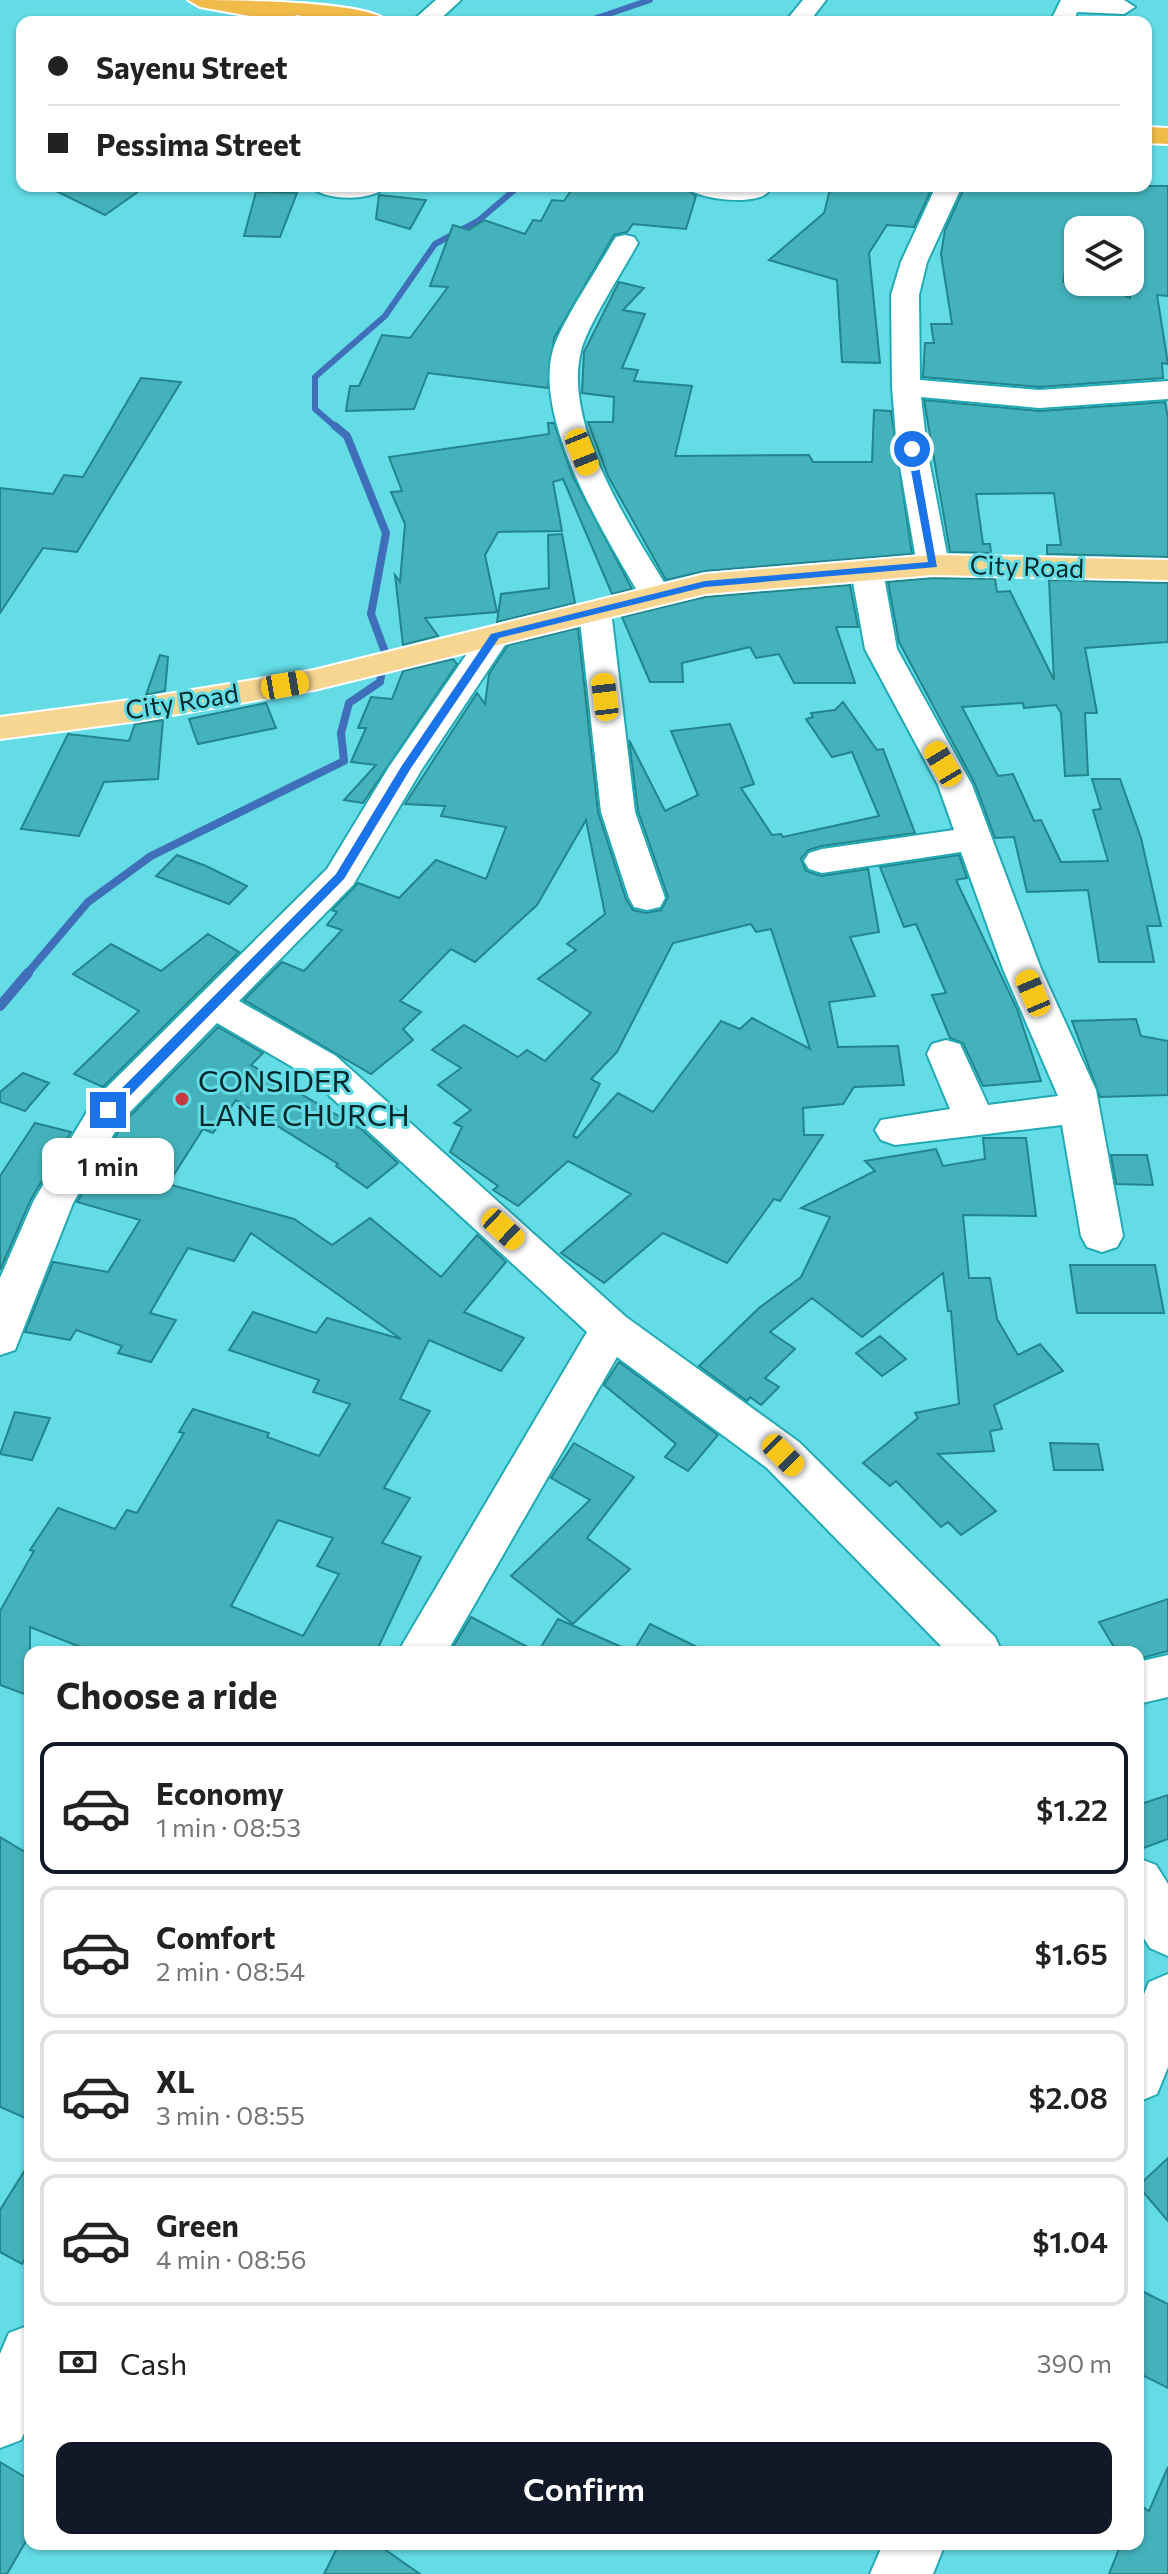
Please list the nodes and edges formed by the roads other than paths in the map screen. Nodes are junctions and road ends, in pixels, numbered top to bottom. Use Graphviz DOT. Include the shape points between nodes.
graph roads {
  1 [pos="200,0"];
  2 [pos="254,0"];
  3 [pos="450,0"];
  4 [pos="815,0"];
  5 [pos="1124,7"];
  6 [pos="287,16"];
  7 [pos="343,16"];
  8 [pos="430,16"];
  9 [pos="802,16"];
  10 [pos="1064,16"];
  11 [pos="946,192"];
  12 [pos="625,243"];
  13 [pos="906,387"];
  14 [pos="1168,390"];
  15 [pos="933,565"];
  16 [pos="1168,570"];
  17 [pos="867,571"];
  18 [pos="655,594"];
  19 [pos="595,611"];
  20 [pos="495,636"];
  21 [pos="0,728"];
  22 [pos="975,838"];
  23 [pos="822,861"];
  24 [pos="647,898"];
  25 [pos="214,1004"];
  26 [pos="946,1054"];
  27 [pos="1078,1099"];
  28 [pos="975,1121"];
  29 [pos="895,1130"];
  30 [pos="1102,1236"];
  31 [pos="611,1329"];
  32 [pos="0,1338"];
  33 [pos="426,1646"];
  34 [pos="972,1646"];
  35 [pos="1168,1676"];
  36 [pos="1144,1682"];
  37 [pos="1144,1892"];
  38 [pos="1168,1931"];
  39 [pos="1168,2000"];
  40 [pos="1144,2060"];
  41 [pos="24,2367"];
  42 [pos="0,2419"];
  43 [pos="912,2550"];
  44 [pos="901,2574"];
  1 -- 6 [label="highway"];
  2 -- 7 [label="highway"];
  3 -- 8 [label="street"];
  4 -- 9 [label="street"];
  5 -- 10 [label="street" via="1068,5"];
  11 -- 13 [label="street" via="905,295"];
  12 -- 18 [label="street" via="567,350 563,368 585,459"];
  13 -- 14 [label="street" via="1039,399"];
  13 -- 15 [label="street"];
  15 -- 16 [label="main road, City Road"];
  15 -- 17 [label="main road, City Road"];
  17 -- 18 [label="main road, City Road" via="705,584"];
  17 -- 22 [label="street" via="881,649 955,785"];
  18 -- 19 [label="main road, City Road"];
  19 -- 20 [label="main road, City Road"];
  19 -- 24 [label="street" via="618,812"];
  20 -- 21 [label="main road, City Road" via="363,668 153,708"];
  20 -- 25 [label="street" via="340,877"];
  22 -- 23 [label="street"];
  22 -- 27 [label="street" via="1022,969"];
  25 -- 31 [label="street" via="322,1066"];
  25 -- 32 [label="street" via="108,1110 54,1200"];
  26 -- 28 [label="street"];
  27 -- 28 [label="street"];
  27 -- 30 [label="street"];
  28 -- 29 [label="street"];
  31 -- 33 [label="street"];
  31 -- 34 [label="street" via="783,1455"];
  35 -- 36 [label="street"];
  37 -- 38 [label="street"];
  39 -- 40 [label="street"];
  41 -- 42 [label="street"];
  43 -- 44 [label="street"];
}
